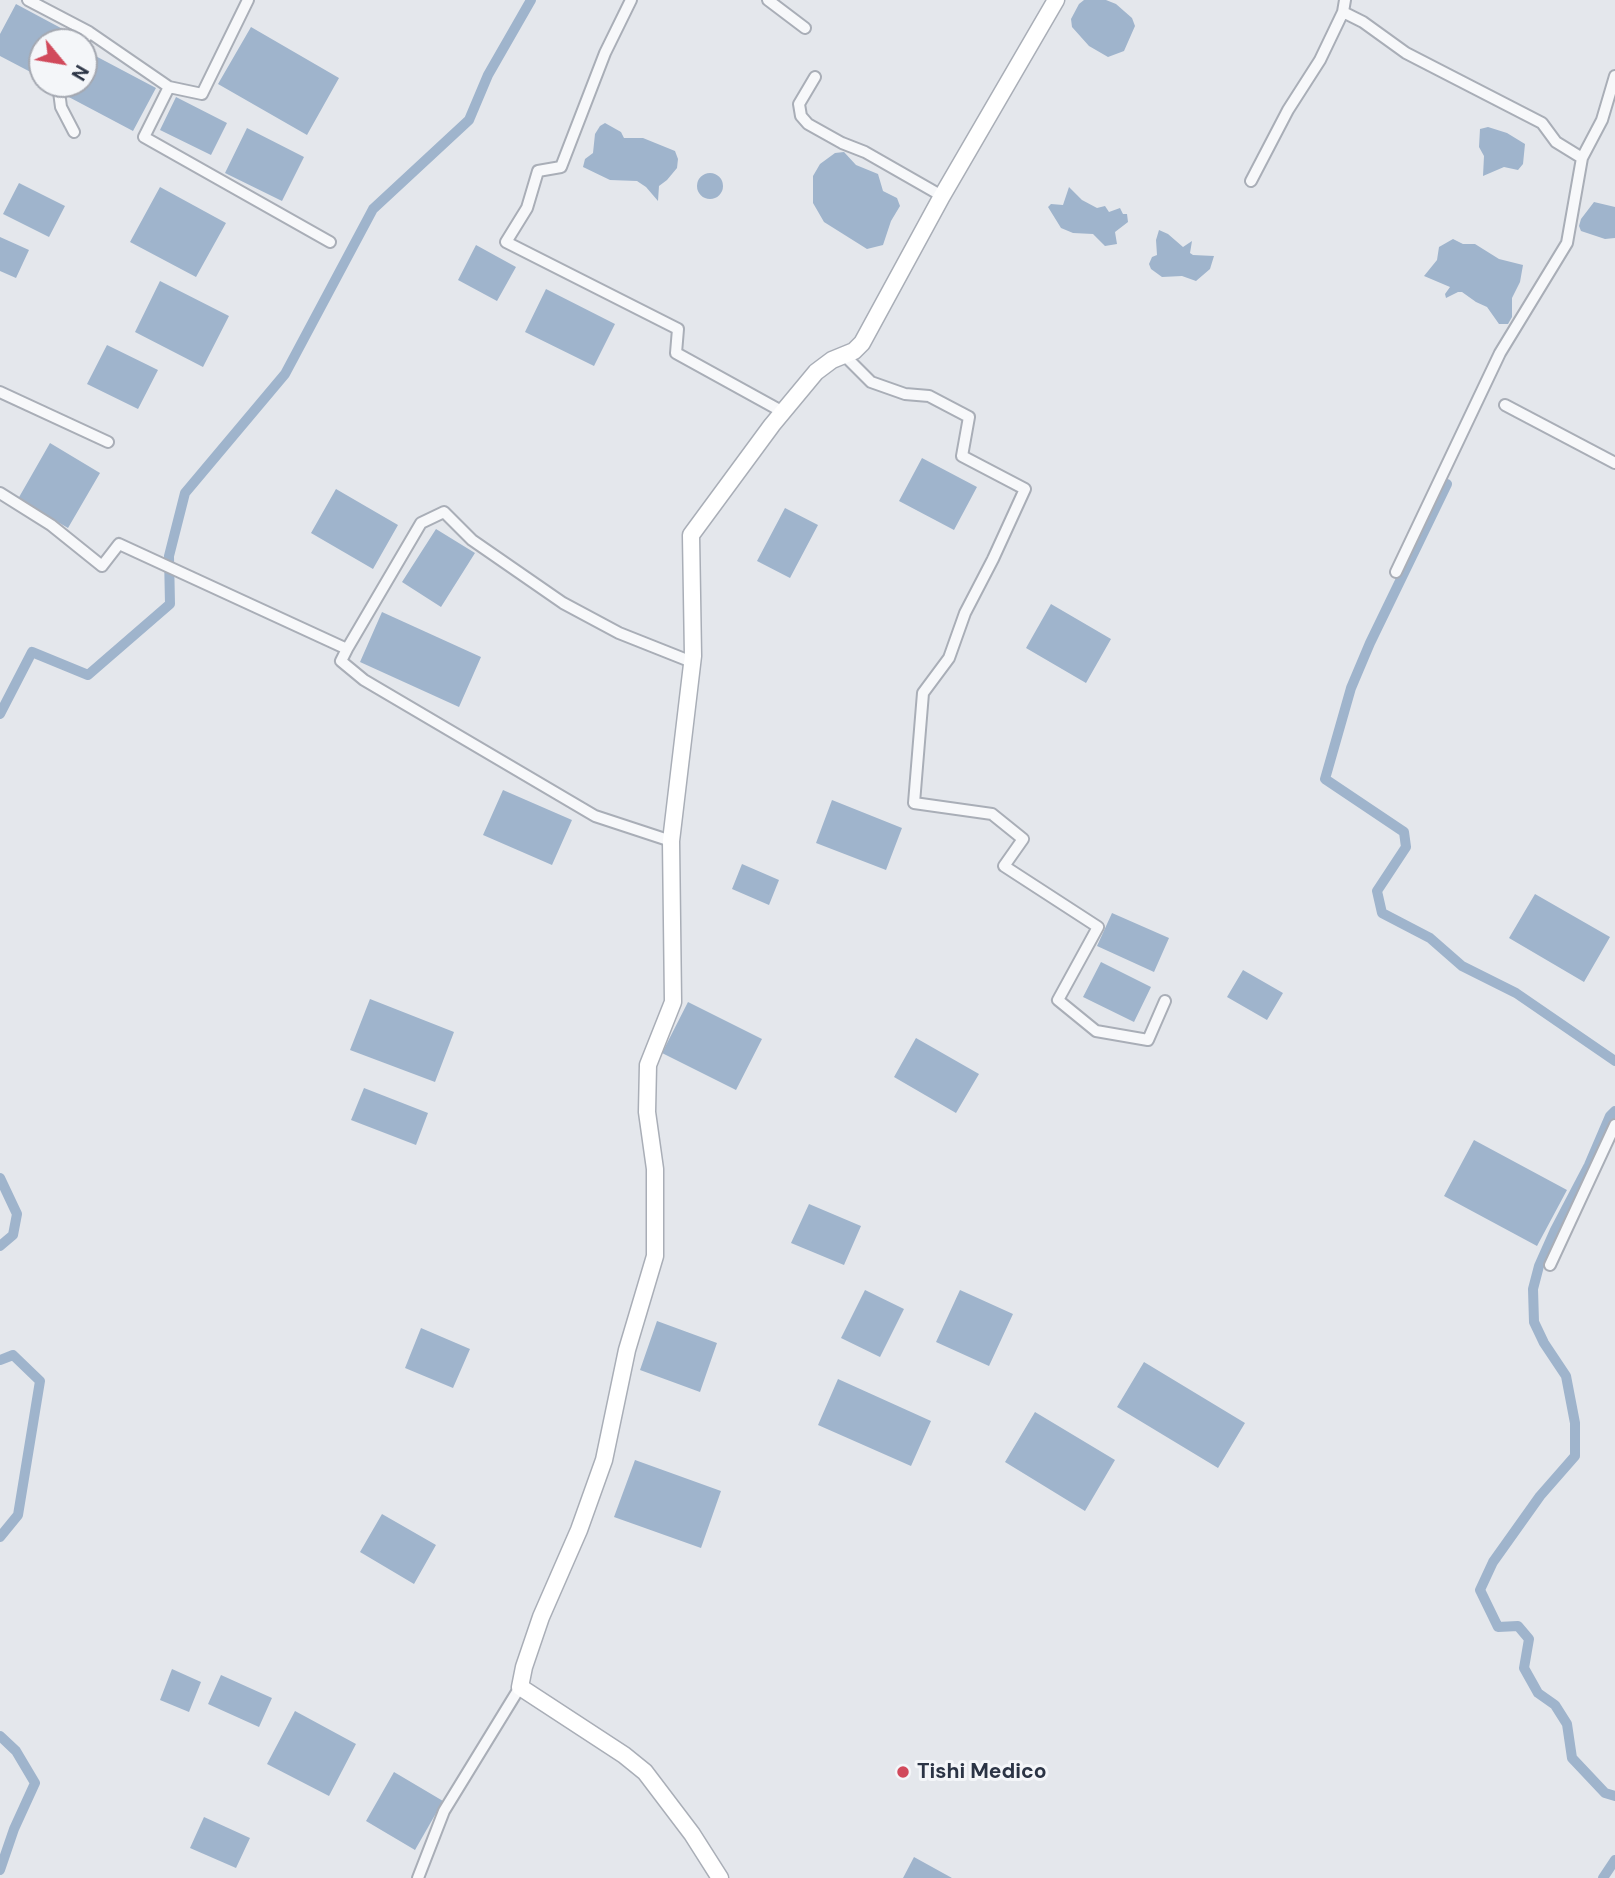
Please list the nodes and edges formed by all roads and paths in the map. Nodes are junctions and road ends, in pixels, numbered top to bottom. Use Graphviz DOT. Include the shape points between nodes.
graph roads {
  1 [pos="28,0"];
  2 [pos="248,0"];
  3 [pos="631,0"];
  4 [pos="768,0"];
  5 [pos="1056,0"];
  6 [pos="1344,6"];
  7 [pos="72,28"];
  8 [pos="805,28"];
  9 [pos="98,44"];
  10 [pos="1615,76"];
  11 [pos="815,77"];
  12 [pos="169,88"];
  13 [pos="60,98"];
  14 [pos="74,132"];
  15 [pos="1582,158"];
  16 [pos="1251,181"];
  17 [pos="942,196"];
  18 [pos="330,242"];
  19 [pos="844,355"];
  20 [pos="0,392"];
  21 [pos="1506,405"];
  22 [pos="783,412"];
  23 [pos="108,442"];
  24 [pos="1615,463"];
  25 [pos="0,493"];
  26 [pos="1396,572"];
  27 [pos="347,649"];
  28 [pos="692,662"];
  29 [pos="671,841"];
  30 [pos="1165,1001"];
  31 [pos="1615,1125"];
  32 [pos="1550,1265"];
  33 [pos="520,1687"];
  34 [pos="418,1878"];
  35 [pos="720,1878"];
  1 -- 7 [label="street"];
  2 -- 12 [label="street" via="202,94"];
  3 -- 22 [label="street" via="561,167 538,171 527,208 506,242 678,329 676,353"];
  4 -- 8 [label="street"];
  5 -- 17 [label="street"];
  6 -- 15 [label="street" via="1406,53 1542,123 1556,142"];
  6 -- 16 [label="street" via="1320,60"];
  9 -- 12 [label="street"];
  10 -- 15 [label="street" via="1602,120"];
  11 -- 17 [label="street" via="799,104 808,124"];
  12 -- 18 [label="street" via="144,137"];
  13 -- 14 [label="street"];
  15 -- 26 [label="street" via="1567,243 1500,353"];
  17 -- 19 [label="street" via="862,343"];
  19 -- 22 [label="street" via="816,372"];
  19 -- 30 [label="street" via="871,382 905,394 929,396 969,417 962,456 1025,489 965,613 950,658 923,693 914,803 992,814 1023,839 1004,866 1098,927 1058,1000 1096,1031 1148,1040"];
  20 -- 23 [label="street"];
  21 -- 24 [label="street"];
  22 -- 28 [label="street" via="691,535"];
  25 -- 27 [label="street" via="51,525 102,566 119,544"];
  27 -- 28 [label="street" via="421,523 444,512 472,540 563,603 619,633"];
  27 -- 29 [label="street" via="341,661 364,680 595,816"];
  28 -- 29 [label="street"];
  29 -- 33 [label="street" via="673,1002 648,1065 654,1256 627,1350 604,1460 541,1618"];
  31 -- 32 [label="street"];
  33 -- 34 [label="street" via="444,1811"];
  33 -- 35 [label="street" via="645,1772"];
}
